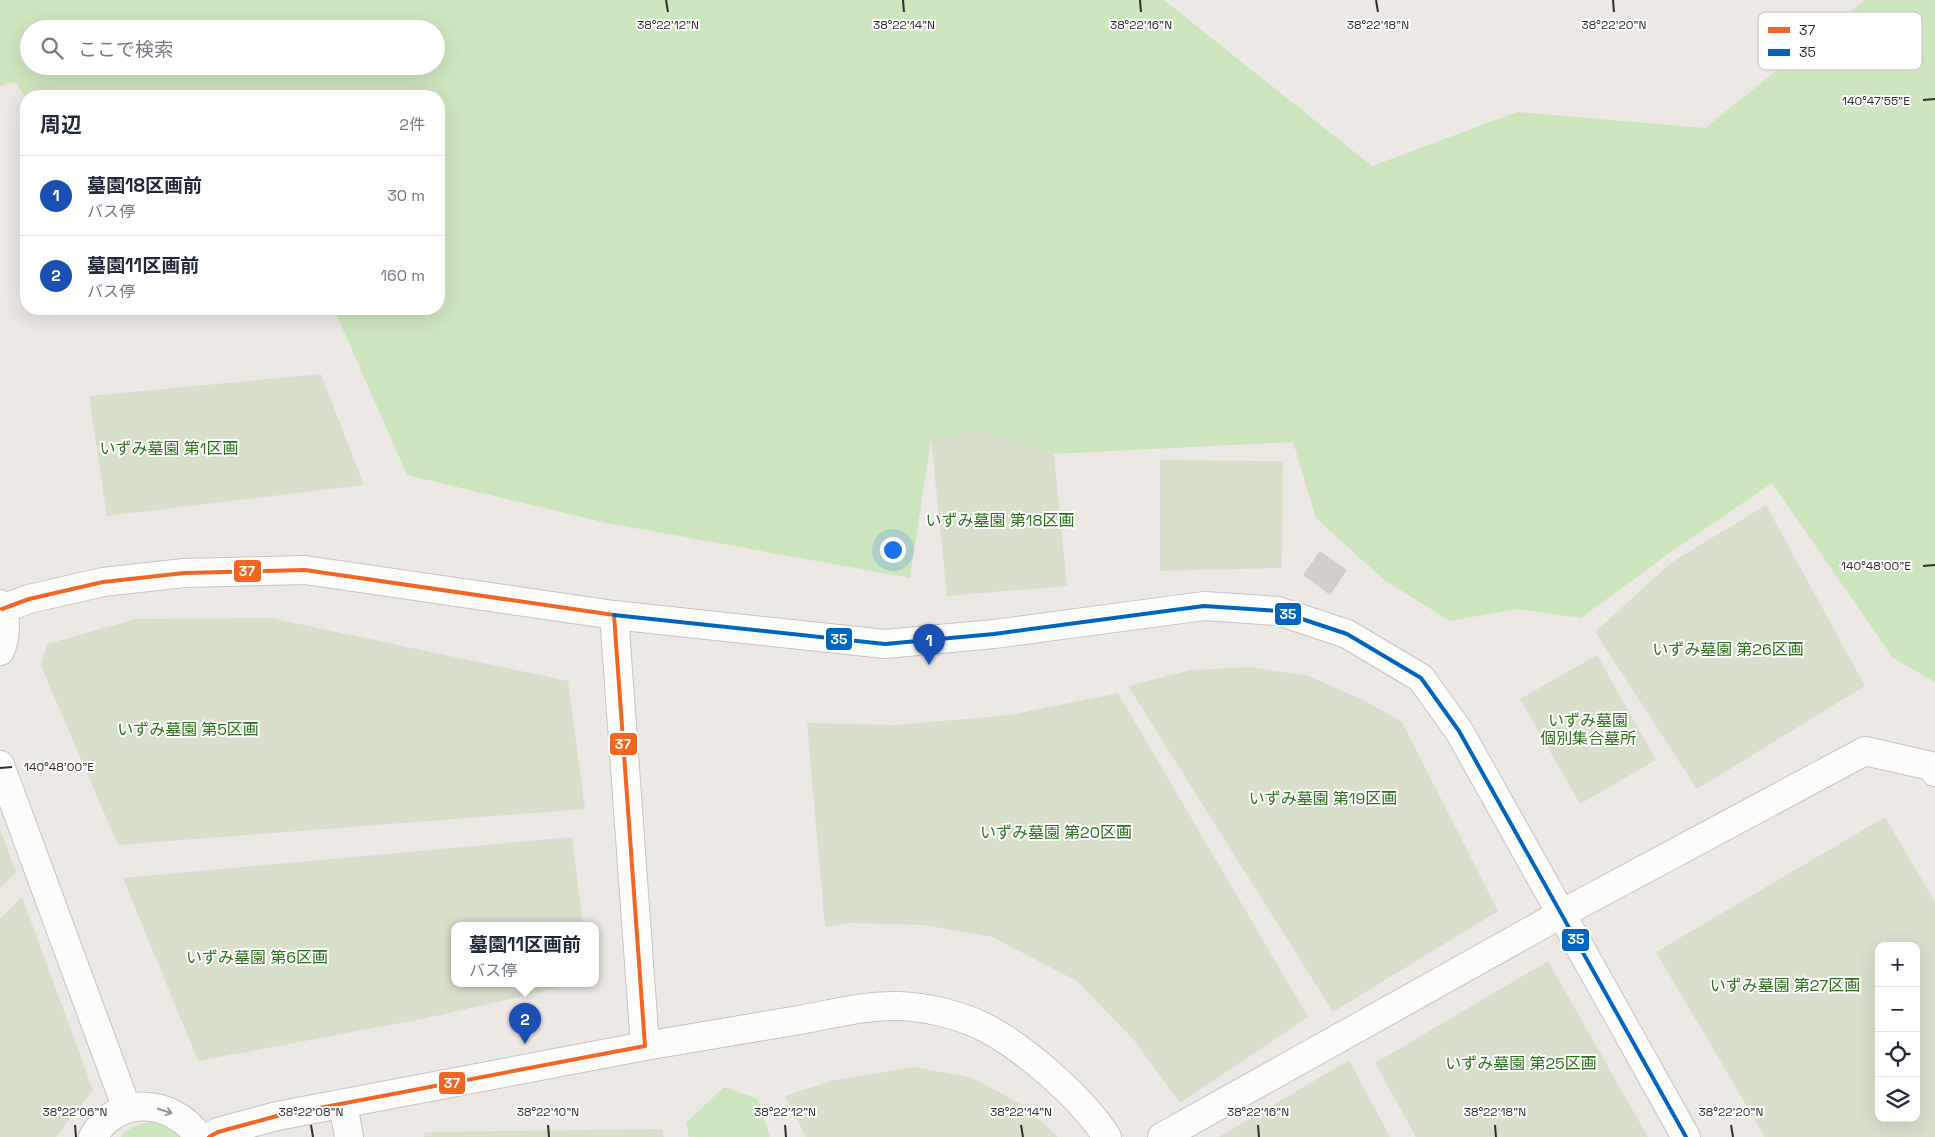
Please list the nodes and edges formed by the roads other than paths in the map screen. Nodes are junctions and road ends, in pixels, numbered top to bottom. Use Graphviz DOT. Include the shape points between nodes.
graph roads {
  1 [pos="1,606"];
  2 [pos="614,615"];
  3 [pos="0,651"];
  4 [pos="0,765"];
  5 [pos="1935,772"];
  6 [pos="1561,914"];
  7 [pos="645,1046"];
  8 [pos="343,1104"];
  9 [pos="127,1109"];
  10 [pos="94,1137"];
  11 [pos="199,1137"];
  12 [pos="209,1137"];
  13 [pos="349,1137"];
  14 [pos="1107,1137"];
  15 [pos="1162,1137"];
  16 [pos="1686,1137"];
  1 -- 2 [label="street" via="103,582 184,573 305,570"];
  1 -- 3 [label="street" via="6,626"];
  2 -- 6 [label="street" via="885,644 994,634 1204,606 1278,611 1347,634 1421,678 1458,731"];
  2 -- 7 [label="street"];
  4 -- 9 [label="street"];
  5 -- 6 [label="street" via="1931,766 1865,751"];
  6 -- 15 [label="street"];
  6 -- 16 [label="street"];
  7 -- 8 [label="street"];
  7 -- 14 [label="street" via="860,1009 899,1006 939,1012 980,1025 1025,1053 1064,1087"];
  8 -- 12 [label="street" via="277,1116"];
  8 -- 13 [label="street"];
  9 -- 10 [label="street" via="110,1118"];
  9 -- 11 [label="street, one-way" via="144,1106 162,1108 178,1115 192,1126"];
}
